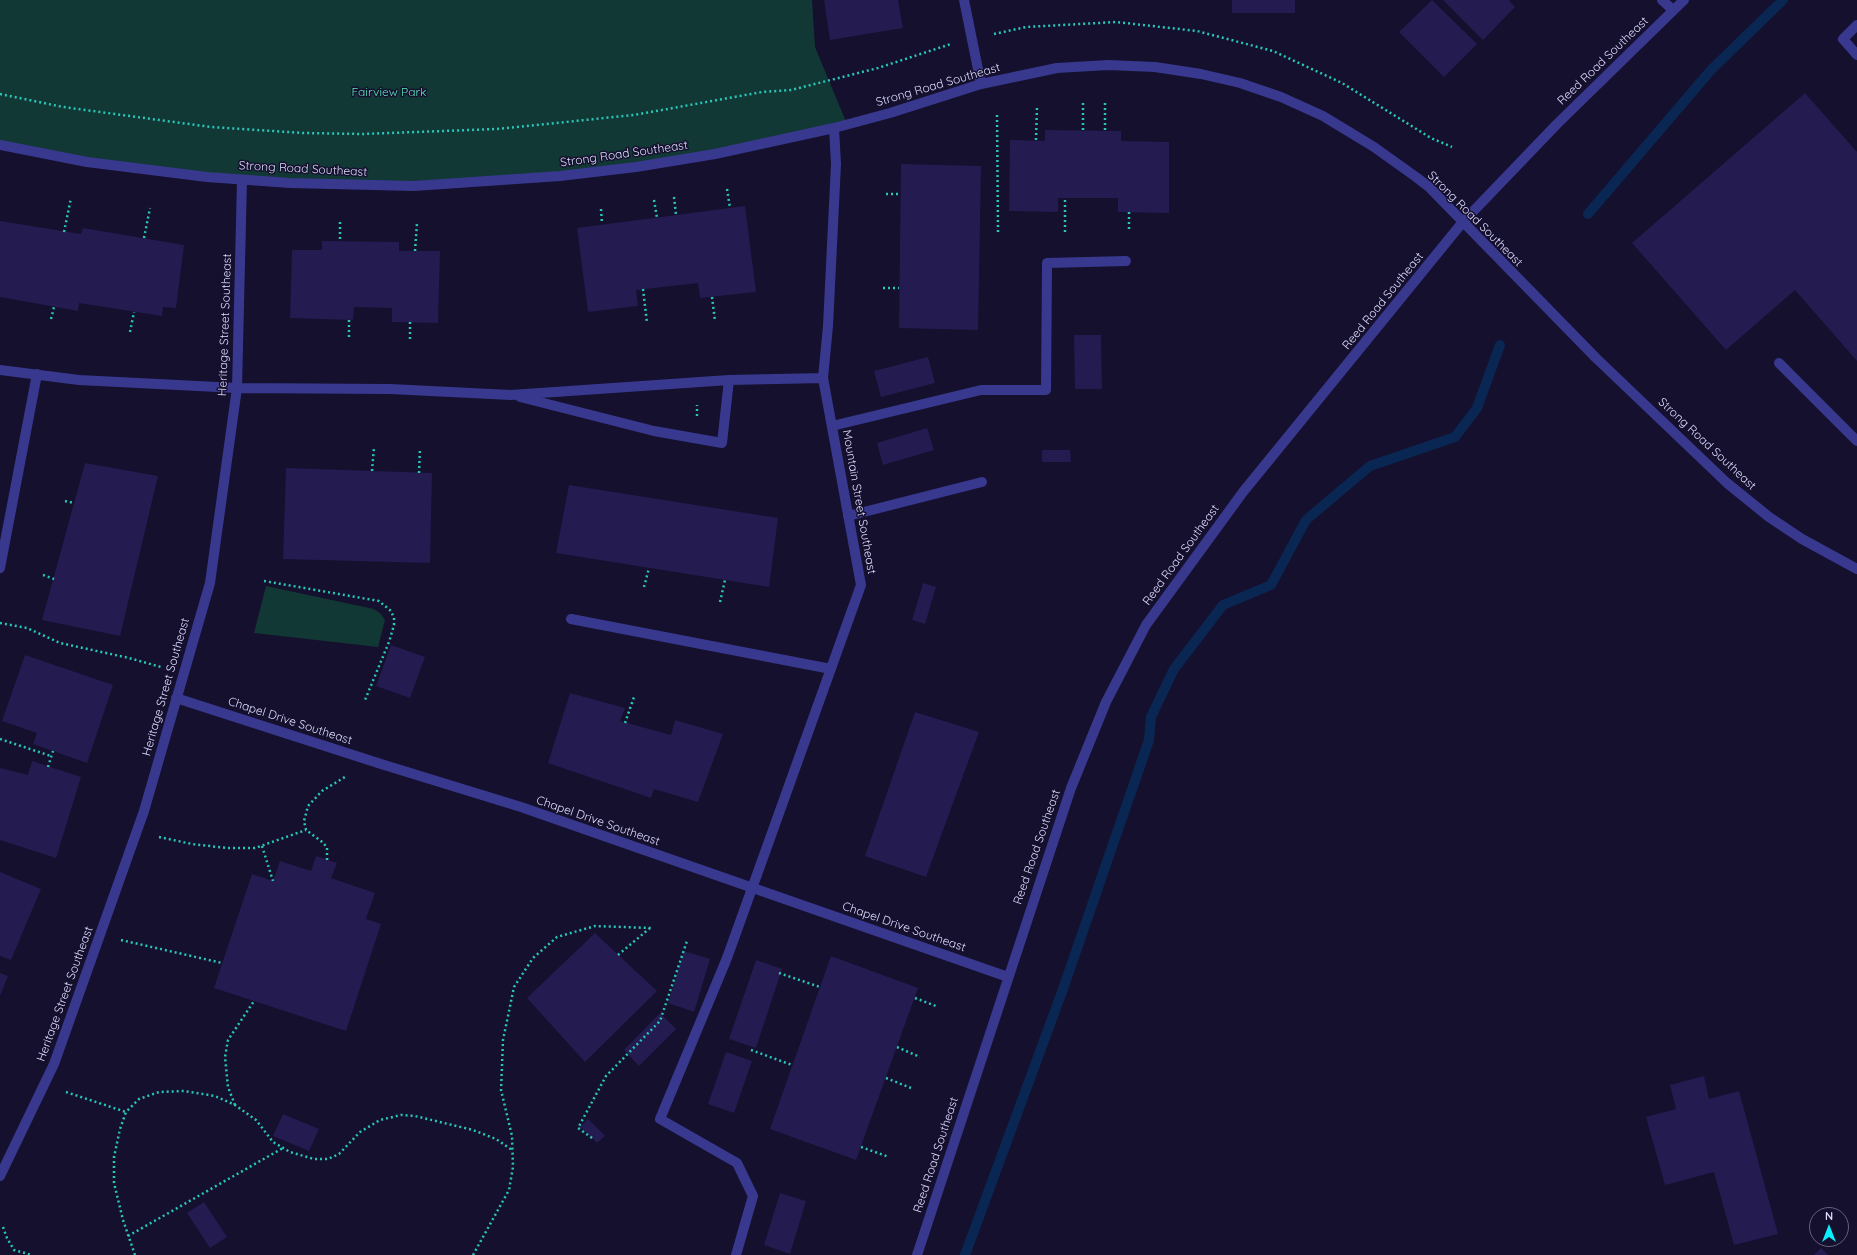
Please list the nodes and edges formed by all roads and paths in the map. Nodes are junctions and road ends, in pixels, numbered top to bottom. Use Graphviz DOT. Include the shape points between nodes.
graph roads {
  1 [pos="964,0"];
  2 [pos="1662,0"];
  3 [pos="1684,0"];
  4 [pos="1673,10"];
  5 [pos="1857,25"];
  6 [pos="972,38"];
  7 [pos="1857,55"];
  8 [pos="981,84"];
  9 [pos="0,94"];
  10 [pos="1083,103"];
  11 [pos="1105,103"];
  12 [pos="1037,107"];
  13 [pos="997,115"];
  14 [pos="834,128"];
  15 [pos="1083,131"];
  16 [pos="1105,131"];
  17 [pos="1036,140"];
  18 [pos="0,145"];
  19 [pos="1452,147"];
  20 [pos="242,180"];
  21 [pos="727,189"];
  22 [pos="886,194"];
  23 [pos="901,194"];
  24 [pos="674,197"];
  25 [pos="71,198"];
  26 [pos="1065,198"];
  27 [pos="654,200"];
  28 [pos="150,208"];
  29 [pos="730,208"];
  30 [pos="601,209"];
  31 [pos="1129,212"];
  32 [pos="676,215"];
  33 [pos="657,218"];
  34 [pos="340,222"];
  35 [pos="416,223"];
  36 [pos="1462,223"];
  37 [pos="602,224"];
  38 [pos="1129,231"];
  39 [pos="64,232"];
  40 [pos="1065,232"];
  41 [pos="998,233"];
  42 [pos="144,238"];
  43 [pos="340,241"];
  44 [pos="414,251"];
  45 [pos="1126,261"];
  46 [pos="883,288"];
  47 [pos="899,288"];
  48 [pos="643,289"];
  49 [pos="712,297"];
  50 [pos="54,307"];
  51 [pos="134,312"];
  52 [pos="51,319"];
  53 [pos="349,320"];
  54 [pos="715,321"];
  55 [pos="410,322"];
  56 [pos="647,323"];
  57 [pos="130,332"];
  58 [pos="349,339"];
  59 [pos="410,339"];
  60 [pos="1779,363"];
  61 [pos="0,370"];
  62 [pos="37,374"];
  63 [pos="823,378"];
  64 [pos="729,380"];
  65 [pos="237,388"];
  66 [pos="511,395"];
  67 [pos="832,426"];
  68 [pos="1857,441"];
  69 [pos="374,447"];
  70 [pos="420,448"];
  71 [pos="372,471"];
  72 [pos="418,472"];
  73 [pos="982,482"];
  74 [pos="65,501"];
  75 [pos="74,503"];
  76 [pos="848,516"];
  77 [pos="0,568"];
  78 [pos="649,568"];
  79 [pos="1857,569"];
  80 [pos="43,575"];
  81 [pos="54,579"];
  82 [pos="725,580"];
  83 [pos="264,581"];
  84 [pos="644,587"];
  85 [pos="720,602"];
  86 [pos="571,619"];
  87 [pos="0,623"];
  88 [pos="166,668"];
  89 [pos="830,669"];
  90 [pos="634,697"];
  91 [pos="176,698"];
  92 [pos="365,700"];
  93 [pos="625,723"];
  94 [pos="0,739"];
  95 [pos="54,751"];
  96 [pos="52,756"];
  97 [pos="381,764"];
  98 [pos="48,766"];
  99 [pos="306,830"];
  100 [pos="136,832"];
  101 [pos="262,846"];
  102 [pos="327,860"];
  103 [pos="273,881"];
  104 [pos="753,889"];
  105 [pos="100,935"];
  106 [pos="687,941"];
  107 [pos="618,955"];
  108 [pos="222,963"];
  109 [pos="779,973"];
  110 [pos="1008,977"];
  111 [pos="820,987"];
  112 [pos="914,998"];
  113 [pos="254,1001"];
  114 [pos="936,1006"];
  115 [pos="897,1047"];
  116 [pos="751,1050"];
  117 [pos="920,1057"];
  118 [pos="792,1065"];
  119 [pos="886,1078"];
  120 [pos="44,1085"];
  121 [pos="910,1088"];
  122 [pos="235,1105"];
  123 [pos="126,1112"];
  124 [pos="592,1138"];
  125 [pos="861,1147"];
  126 [pos="283,1148"];
  127 [pos="512,1150"];
  128 [pos="889,1157"];
  129 [pos="0,1176"];
  130 [pos="3,1227"];
  131 [pos="128,1236"];
  132 [pos="32,1255"];
  133 [pos="135,1255"];
  134 [pos="473,1255"];
  135 [pos="736,1255"];
  136 [pos="917,1255"];
  1 -- 6 [label="street"];
  2 -- 4 [label="street"];
  3 -- 4 [label="street, Reed Road Southeast"];
  4 -- 36 [label="street, Reed Road Southeast" via="1557,124"];
  5 -- 7 [label="street" via="1843,39"];
  6 -- 8 [label="street"];
  6 -- 9 [label="path" via="878,68 791,90 762,92 634,115 497,129 362,134 211,127 63,107"];
  6 -- 19 [label="path" via="1026,27 1116,22 1197,31 1273,51 1342,83 1431,138"];
  8 -- 14 [label="street, Strong Road Southeast"];
  8 -- 36 [label="street, Strong Road Southeast" via="1057,68 1108,65 1155,67 1240,83 1281,97 1323,116 1374,147 1429,187"];
  10 -- 15 [label="path"];
  11 -- 16 [label="path"];
  12 -- 17 [label="path"];
  13 -- 41 [label="path"];
  14 -- 20 [label="street, Strong Road Southeast" via="715,154 560,176 414,186"];
  14 -- 63 [label="street, Mountain Street Southeast" via="836,164"];
  18 -- 20 [label="street, Strong Road Southeast" via="132,168"];
  20 -- 65 [label="street, Heritage Street Southeast"];
  21 -- 29 [label="path"];
  22 -- 23 [label="path"];
  24 -- 32 [label="path"];
  25 -- 39 [label="path"];
  26 -- 40 [label="path"];
  27 -- 33 [label="path"];
  28 -- 42 [label="path"];
  30 -- 37 [label="path"];
  31 -- 38 [label="path"];
  34 -- 43 [label="path"];
  35 -- 44 [label="path"];
  36 -- 79 [label="street, Strong Road Southeast" via="1596,358 1727,483 1769,517 1802,539"];
  36 -- 110 [label="street, Reed Road Southeast" via="1243,492 1146,625 1092,734 1071,788"];
  45 -- 67 [label="street" via="1047,263 1046,390 981,390"];
  46 -- 47 [label="path"];
  48 -- 56 [label="path"];
  49 -- 54 [label="path"];
  50 -- 52 [label="path"];
  51 -- 57 [label="path"];
  53 -- 58 [label="path"];
  55 -- 59 [label="path"];
  60 -- 68 [label="street"];
  61 -- 62 [label="street"];
  62 -- 65 [label="street" via="79,380"];
  62 -- 77 [label="street"];
  63 -- 64 [label="street"];
  63 -- 67 [label="street, Mountain Street Southeast"];
  64 -- 66 [label="street"];
  64 -- 66 [label="street" via="722,443 654,430"];
  65 -- 66 [label="street" via="390,389"];
  65 -- 91 [label="street, Heritage Street Southeast" via="210,583"];
  67 -- 76 [label="street, Mountain Street Southeast"];
  69 -- 71 [label="path"];
  70 -- 72 [label="path"];
  73 -- 76 [label="street"];
  74 -- 75 [label="path"];
  76 -- 89 [label="street, Mountain Street Southeast" via="861,585"];
  78 -- 84 [label="path"];
  80 -- 81 [label="path"];
  82 -- 85 [label="path"];
  83 -- 92 [label="path" via="379,601 391,611 394,625 390,642"];
  86 -- 89 [label="street"];
  87 -- 88 [label="path" via="27,628 60,643"];
  89 -- 104 [label="street, Mountain Street Southeast"];
  90 -- 93 [label="path"];
  91 -- 97 [label="street, Chapel Drive Southeast"];
  91 -- 100 [label="street, Heritage Street Southeast"];
  94 -- 96 [label="path"];
  95 -- 96 [label="path"];
  96 -- 98 [label="path"];
  97 -- 99 [label="path" via="345,777 322,791 308,806 304,821"];
  97 -- 104 [label="street, Chapel Drive Southeast" via="521,807"];
  99 -- 101 [label="path"];
  99 -- 102 [label="path" via="327,847"];
  100 -- 101 [label="path" via="192,844 227,848"];
  100 -- 105 [label="street, Heritage Street Southeast"];
  101 -- 103 [label="path"];
  104 -- 110 [label="street, Chapel Drive Southeast"];
  104 -- 135 [label="street, Mountain Street Southeast" via="660,1119 737,1163 752,1196"];
  105 -- 108 [label="path"];
  105 -- 120 [label="street, Heritage Street Southeast" via="54,1064"];
  106 -- 124 [label="path" via="660,1021 606,1076 578,1128"];
  107 -- 127 [label="path" via="651,928 595,926 557,937 533,958 514,987 503,1040 500,1090 512,1136"];
  109 -- 111 [label="path"];
  110 -- 136 [label="street, Reed Road Southeast"];
  112 -- 114 [label="path"];
  113 -- 122 [label="path" via="228,1040 225,1057 228,1087"];
  115 -- 117 [label="path"];
  116 -- 118 [label="path"];
  119 -- 121 [label="path"];
  120 -- 123 [label="path"];
  120 -- 129 [label="street, Heritage Street Southeast"];
  122 -- 123 [label="path" via="215,1096 184,1091 159,1092 139,1099"];
  122 -- 126 [label="path" via="256,1120 273,1142"];
  123 -- 131 [label="path" via="114,1158 114,1183"];
  125 -- 128 [label="path"];
  126 -- 127 [label="path" via="314,1159 328,1159 339,1154 360,1132 380,1120 401,1115 473,1130 496,1139"];
  126 -- 131 [label="path"];
  127 -- 134 [label="path" via="513,1167 509,1190"];
  130 -- 132 [label="path" via="14,1250"];
  131 -- 133 [label="path"];
}
